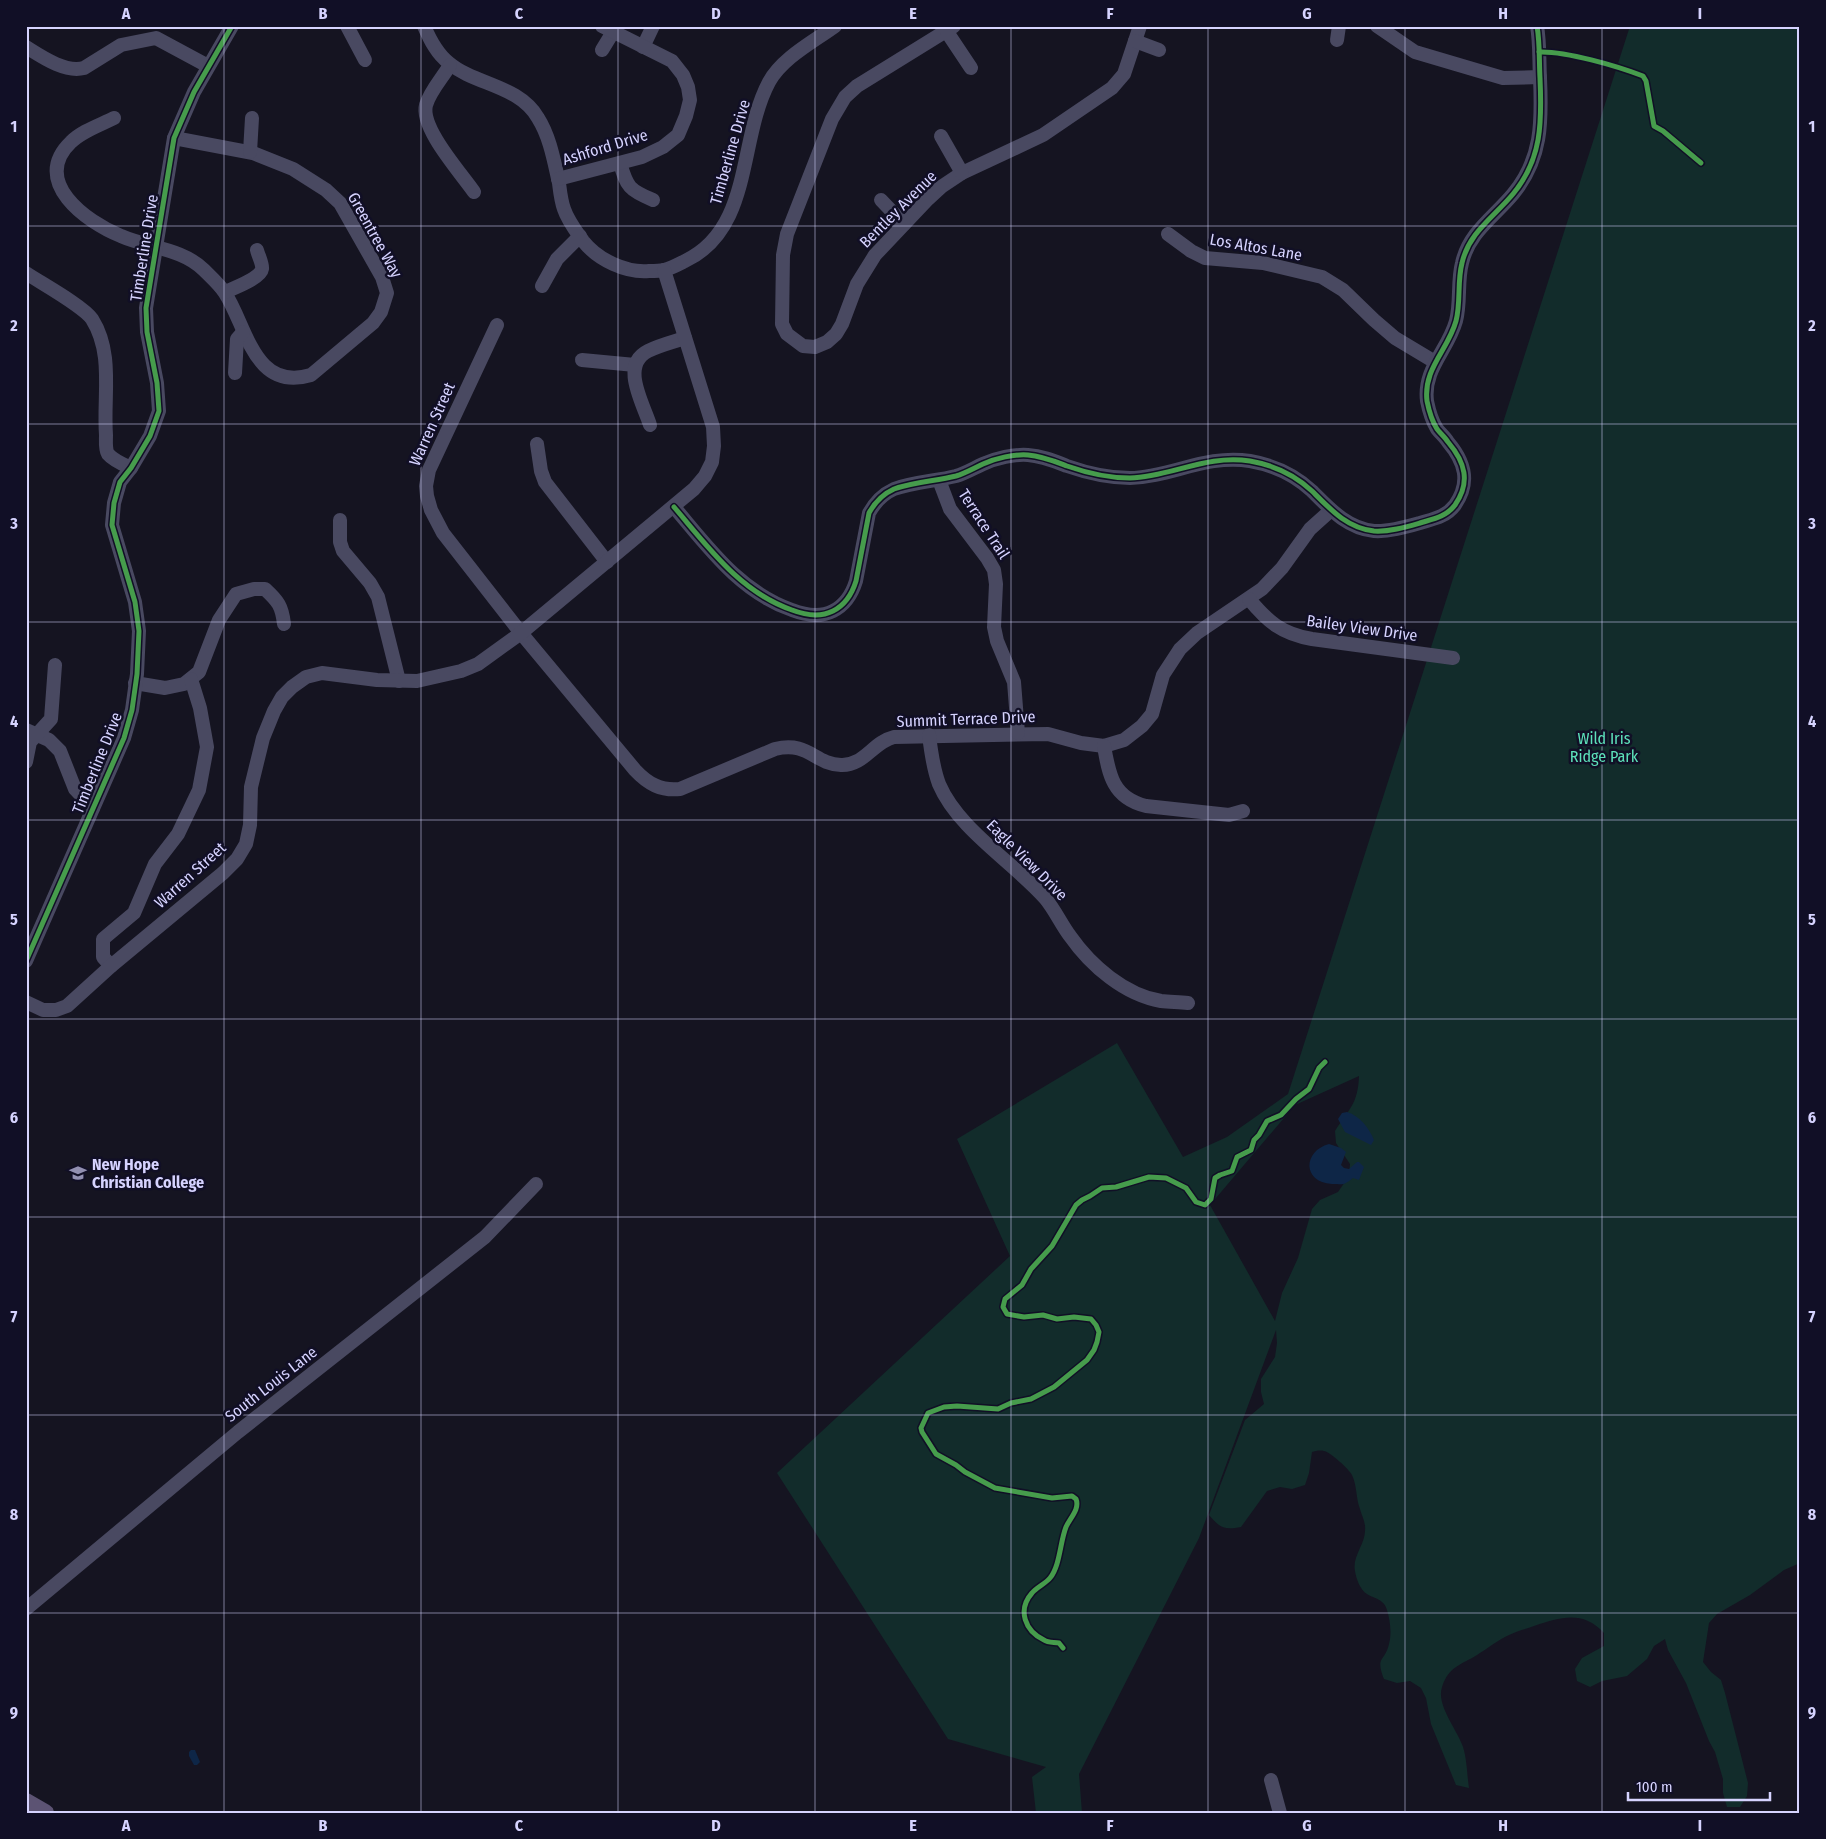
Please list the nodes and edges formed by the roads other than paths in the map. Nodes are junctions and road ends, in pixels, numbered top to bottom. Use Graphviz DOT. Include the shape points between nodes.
graph roads {
  1 [pos="232,26"];
  2 [pos="347,26"];
  3 [pos="424,26"];
  4 [pos="653,26"];
  5 [pos="835,26"];
  6 [pos="1140,26"];
  7 [pos="1377,26"];
  8 [pos="1537,26"];
  9 [pos="607,29"];
  10 [pos="951,29"];
  11 [pos="156,32"];
  12 [pos="1135,41"];
  13 [pos="642,47"];
  14 [pos="26,48"];
  15 [pos="602,50"];
  16 [pos="1159,50"];
  17 [pos="365,60"];
  18 [pos="450,65"];
  19 [pos="208,66"];
  20 [pos="971,68"];
  21 [pos="1540,77"];
  22 [pos="114,118"];
  23 [pos="252,118"];
  24 [pos="941,136"];
  25 [pos="174,138"];
  26 [pos="250,152"];
  27 [pos="620,163"];
  28 [pos="962,173"];
  29 [pos="558,179"];
  30 [pos="474,192"];
  31 [pos="653,200"];
  32 [pos="881,200"];
  33 [pos="904,224"];
  34 [pos="1168,234"];
  35 [pos="580,236"];
  36 [pos="155,248"];
  37 [pos="257,250"];
  38 [pos="664,270"];
  39 [pos="26,273"];
  40 [pos="542,286"];
  41 [pos="225,292"];
  42 [pos="497,324"];
  43 [pos="243,332"];
  44 [pos="685,338"];
  45 [pos="582,360"];
  46 [pos="1435,362"];
  47 [pos="635,366"];
  48 [pos="235,373"];
  49 [pos="650,425"];
  50 [pos="537,444"];
  51 [pos="131,468"];
  52 [pos="939,480"];
  53 [pos="674,507"];
  54 [pos="1330,511"];
  55 [pos="340,520"];
  56 [pos="607,562"];
  57 [pos="1250,599"];
  58 [pos="284,624"];
  59 [pos="521,633"];
  60 [pos="1453,658"];
  61 [pos="55,665"];
  62 [pos="191,679"];
  63 [pos="399,681"];
  64 [pos="135,683"];
  65 [pos="31,732"];
  66 [pos="1018,734"];
  67 [pos="929,736"];
  68 [pos="1104,746"];
  69 [pos="26,762"];
  70 [pos="92,808"];
  71 [pos="1243,811"];
  72 [pos="26,961"];
  73 [pos="111,966"];
  74 [pos="26,1002"];
  75 [pos="1188,1003"];
  76 [pos="536,1184"];
  77 [pos="26,1609"];
  78 [pos="1271,1780"];
  79 [pos="26,1802"];
  80 [pos="45,1813"];
  81 [pos="1280,1813"];
  1 -- 19 [label="street, Timberline Drive"];
  2 -- 17 [label="street"];
  3 -- 18 [label="street, Timberline Drive"];
  4 -- 13 [label="street"];
  5 -- 38 [label="street, Timberline Drive" via="786,61 770,81 758,110 732,211 713,242 698,255"];
  6 -- 12 [label="street, Bentley Avenue"];
  7 -- 21 [label="street" via="1415,52 1503,78"];
  8 -- 21 [label="street"];
  9 -- 13 [label="street, Ashford Drive"];
  9 -- 15 [label="street"];
  10 -- 20 [label="street, Bentley Avenue"];
  10 -- 33 [label="street, Bentley Avenue" via="858,86 845,97 832,119 783,255 782,324 787,334 803,346 815,347 836,334 864,270"];
  11 -- 14 [label="street" via="121,45 78,69 57,64"];
  11 -- 19 [label="street"];
  12 -- 16 [label="street"];
  12 -- 28 [label="street, Bentley Avenue" via="1124,74 1112,88 1043,135"];
  13 -- 27 [label="street, Ashford Drive" via="672,61 684,75 690,100 678,134 663,147"];
  18 -- 29 [label="street, Timberline Drive" via="522,100 538,117"];
  18 -- 30 [label="street" via="427,102 426,117 432,133"];
  19 -- 25 [label="street, Timberline Drive"];
  21 -- 46 [label="street" via="1541,114 1537,149 1522,183 1478,229 1468,245 1462,261 1456,320"];
  22 -- 36 [label="street, Greentree Way" via="77,137 67,146 58,162 58,186 93,221 123,237"];
  23 -- 26 [label="street"];
  24 -- 28 [label="street"];
  25 -- 26 [label="street, Greentree Way"];
  25 -- 36 [label="street, Timberline Drive"];
  26 -- 43 [label="street, Greentree Way" via="293,169 340,203 382,277 387,293 381,312 373,323 311,374 302,377 272,372 258,358"];
  27 -- 29 [label="street, Ashford Drive"];
  27 -- 31 [label="street" via="628,186 636,194"];
  28 -- 33 [label="street, Bentley Avenue" via="941,187"];
  29 -- 35 [label="street, Timberline Drive" via="563,207"];
  32 -- 33 [label="street"];
  34 -- 46 [label="street, Los Altos Lane" via="1205,258 1263,263 1322,277 1343,290 1395,338"];
  35 -- 38 [label="street, Timberline Drive" via="602,259 638,272"];
  35 -- 40 [label="street" via="557,258"];
  36 -- 41 [label="street, Greentree Way" via="173,251 202,268"];
  36 -- 51 [label="street, Timberline Drive" via="146,308 159,411 150,436"];
  37 -- 41 [label="street" via="262,268 260,273"];
  38 -- 44 [label="street, Warren Street"];
  39 -- 51 [label="street" via="82,310 95,325 106,357 104,412 107,451 111,457"];
  41 -- 43 [label="street, Greentree Way"];
  42 -- 59 [label="street, Warren Street" via="429,470 426,486 431,510 442,533"];
  43 -- 48 [label="street" via="237,339"];
  44 -- 47 [label="street" via="649,350"];
  44 -- 53 [label="street, Warren Street" via="715,436 712,462 705,476"];
  45 -- 47 [label="street"];
  46 -- 54 [label="street" via="1427,386 1431,416 1464,468 1465,481 1452,508 1441,517 1403,528 1376,531 1356,526"];
  47 -- 49 [label="street" via="634,379"];
  50 -- 56 [label="street" via="545,482"];
  51 -- 64 [label="street, Timberline Drive" via="120,482 112,525 135,602 139,631"];
  52 -- 53 [label="street" via="893,490 875,503 868,518 852,591 840,606 822,615 787,609 749,587 721,562"];
  52 -- 54 [label="street" via="968,472 990,461 1020,455 1044,457 1096,474 1130,478 1206,461 1240,460 1265,464 1286,473 1311,490"];
  52 -- 66 [label="street, Terrace Trail" via="950,509 994,570 994,627 1014,682"];
  53 -- 56 [label="street, Warren Street"];
  54 -- 57 [label="street, Summit Terrace Drive" via="1310,529 1275,575"];
  55 -- 63 [label="street" via="343,551 378,597"];
  56 -- 59 [label="street, Warren Street"];
  57 -- 60 [label="street, Bailey View Drive" via="1266,618 1294,635"];
  57 -- 68 [label="street, Summit Terrace Drive" via="1197,633 1180,649 1163,675 1154,709 1146,722 1124,740"];
  58 -- 62 [label="street" via="278,600 265,588 236,594 219,620 199,672"];
  59 -- 63 [label="street, Warren Street" via="470,668 417,681"];
  59 -- 67 [label="street, Summit Terrace Drive" via="635,770 658,788 680,789 782,747 802,748 829,762 846,765 890,738"];
  61 -- 65 [label="street" via="51,718"];
  62 -- 64 [label="street" via="165,688"];
  62 -- 73 [label="street" via="207,747 199,790 178,834 154,864 134,913 103,939 103,957"];
  63 -- 73 [label="street, Warren Street" via="322,673 306,677 282,697 270,720 257,761 251,787 250,825 246,844 237,859"];
  64 -- 70 [label="street, Timberline Drive" via="124,738"];
  65 -- 69 [label="street"];
  65 -- 70 [label="street" via="49,740 60,751 75,789"];
  66 -- 67 [label="street, Summit Terrace Drive"];
  66 -- 68 [label="street, Summit Terrace Drive" via="1048,734"];
  67 -- 75 [label="street, Eagle View Drive" via="933,764 951,804 976,833 1044,898 1086,957 1126,988 1161,1001"];
  68 -- 71 [label="street" via="1113,782 1124,796 1136,804 1229,814"];
  70 -- 72 [label="street, Timberline Drive"];
  73 -- 74 [label="street, Warren Street" via="67,1006 43,1010"];
  76 -- 77 [label="street, South Louis Lane" via="485,1237 238,1432"];
  78 -- 81 [label="street"];
  79 -- 80 [label="main road"];
}
